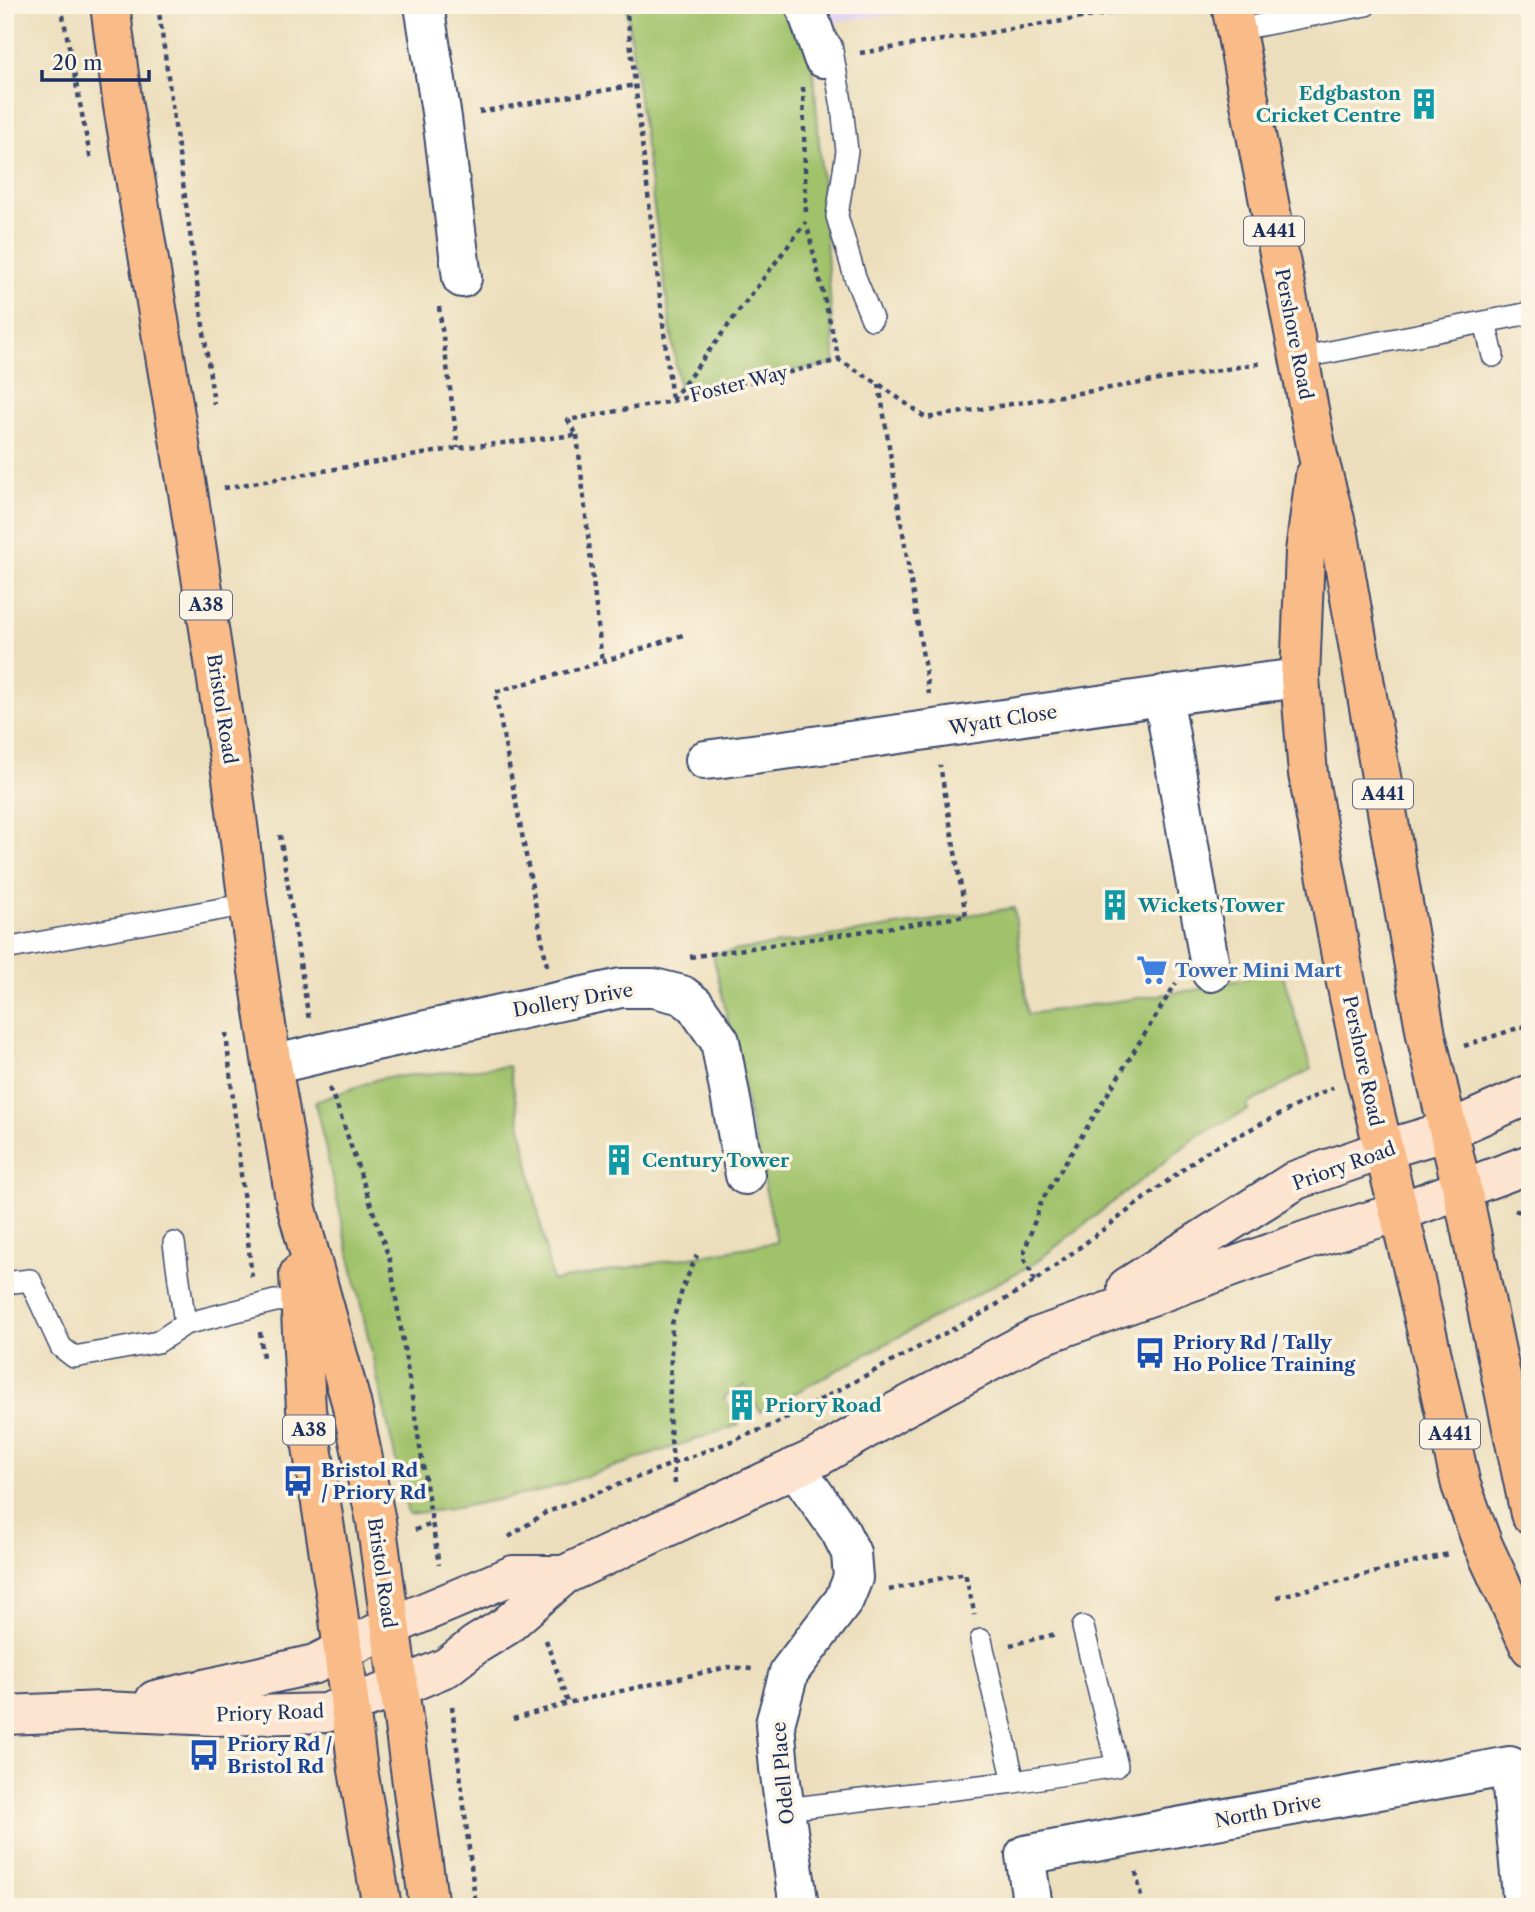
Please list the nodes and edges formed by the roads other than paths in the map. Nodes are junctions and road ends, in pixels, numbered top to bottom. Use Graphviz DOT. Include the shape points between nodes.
graph roads {
  1 [pos="110,5"];
  2 [pos="424,5"];
  3 [pos="805,5"];
  4 [pos="824,5"];
  5 [pos="1366,5"];
  6 [pos="1233,18"];
  7 [pos="828,57"];
  8 [pos="462,278"];
  9 [pos="1530,313"];
  10 [pos="872,319"];
  11 [pos="1485,321"];
  12 [pos="1493,356"];
  13 [pos="1299,358"];
  14 [pos="1318,456"];
  15 [pos="1300,678"];
  16 [pos="1163,695"];
  17 [pos="705,760"];
  18 [pos="248,904"];
  19 [pos="5,949"];
  20 [pos="1211,972"];
  21 [pos="272,1065"];
  22 [pos="1530,1094"];
  23 [pos="1447,1131"];
  24 [pos="1382,1150"];
  25 [pos="1530,1164"];
  26 [pos="745,1175"];
  27 [pos="1462,1189"];
  28 [pos="296,1205"];
  29 [pos="1399,1212"];
  30 [pos="174,1243"];
  31 [pos="5,1283"];
  32 [pos="300,1300"];
  33 [pos="185,1324"];
  34 [pos="1069,1324"];
  35 [pos="795,1467"];
  36 [pos="1530,1514"];
  37 [pos="564,1575"];
  38 [pos="1083,1626"];
  39 [pos="389,1627"];
  40 [pos="981,1646"];
  41 [pos="1530,1647"];
  42 [pos="343,1652"];
  43 [pos="397,1688"];
  44 [pos="349,1705"];
  45 [pos="103,1711"];
  46 [pos="5,1714"];
  47 [pos="1014,1782"];
  48 [pos="785,1809"];
  49 [pos="382,1907"];
  50 [pos="429,1907"];
  51 [pos="799,1907"];
  52 [pos="1033,1907"];
  53 [pos="1523,1907"];
  1 -- 18 [label="main road, Bristol Road / A38"];
  2 -- 8 [label="street"];
  3 -- 7 [label="street"];
  4 -- 7 [label="lane"];
  5 -- 6 [label="lane"];
  6 -- 13 [label="main road, Pershore Road / A441"];
  7 -- 10 [label="lane" via="842,107 847,152 837,216"];
  9 -- 11 [label="lane"];
  11 -- 12 [label="lane"];
  11 -- 13 [label="lane"];
  13 -- 14 [label="main road, Pershore Road / A441"];
  14 -- 15 [label="main road, Pershore Road / A441" via="1305,552"];
  14 -- 23 [label="main road, Pershore Road / A441" via="1339,535 1426,1035"];
  15 -- 16 [label="street, Wyatt Close"];
  15 -- 24 [label="main road, Pershore Road / A441" via="1308,774"];
  16 -- 17 [label="street, Wyatt Close" via="935,731"];
  16 -- 20 [label="street"];
  18 -- 19 [label="lane"];
  18 -- 21 [label="main road, Bristol Road / A38"];
  21 -- 26 [label="street, Dollery Drive" via="621,988 654,988 682,995 695,1005 720,1041"];
  21 -- 28 [label="main road, Bristol Road / A38"];
  22 -- 23 [label="main road, Priory Road"];
  23 -- 24 [label="main road, Priory Road"];
  23 -- 27 [label="main road, Pershore Road / A441"];
  24 -- 29 [label="main road, Pershore Road / A441"];
  24 -- 34 [label="main road, Priory Road" via="1296,1180"];
  25 -- 27 [label="main road, Priory Road"];
  27 -- 29 [label="main road, Priory Road"];
  27 -- 36 [label="main road, Pershore Road / A441"];
  28 -- 32 [label="main road, Bristol Road / A38"];
  28 -- 39 [label="main road, Bristol Road / A38" via="351,1402"];
  29 -- 34 [label="main road, Priory Road"];
  29 -- 41 [label="main road, Pershore Road / A441" via="1461,1485"];
  30 -- 33 [label="lane"];
  31 -- 33 [label="lane" via="30,1280 61,1347 74,1357 158,1342"];
  32 -- 33 [label="lane" via="275,1301"];
  32 -- 42 [label="main road, Bristol Road / A38" via="306,1409"];
  34 -- 35 [label="main road, Priory Road"];
  35 -- 37 [label="main road, Priory Road"];
  35 -- 48 [label="street, Odell Place" via="840,1531 851,1553 853,1578 844,1600 789,1672 775,1724"];
  37 -- 39 [label="main road, Priory Road" via="513,1575"];
  37 -- 43 [label="main road, Priory Road" via="506,1626 447,1667"];
  38 -- 47 [label="lane" via="1116,1766"];
  39 -- 42 [label="main road, Priory Road"];
  39 -- 43 [label="main road, Bristol Road / A38"];
  40 -- 47 [label="lane"];
  42 -- 44 [label="main road, Bristol Road / A38"];
  42 -- 45 [label="main road, Priory Road" via="315,1664"];
  43 -- 44 [label="main road, Priory Road"];
  43 -- 50 [label="main road, Bristol Road / A38"];
  44 -- 45 [label="main road, Priory Road" via="326,1713 216,1716"];
  44 -- 49 [label="main road, Bristol Road / A38"];
  45 -- 46 [label="main road, Priory Road"];
  47 -- 48 [label="lane"];
  48 -- 51 [label="street, Odell Place"];
  52 -- 53 [label="street, North Drive" via="1026,1856 1510,1766"];
}
